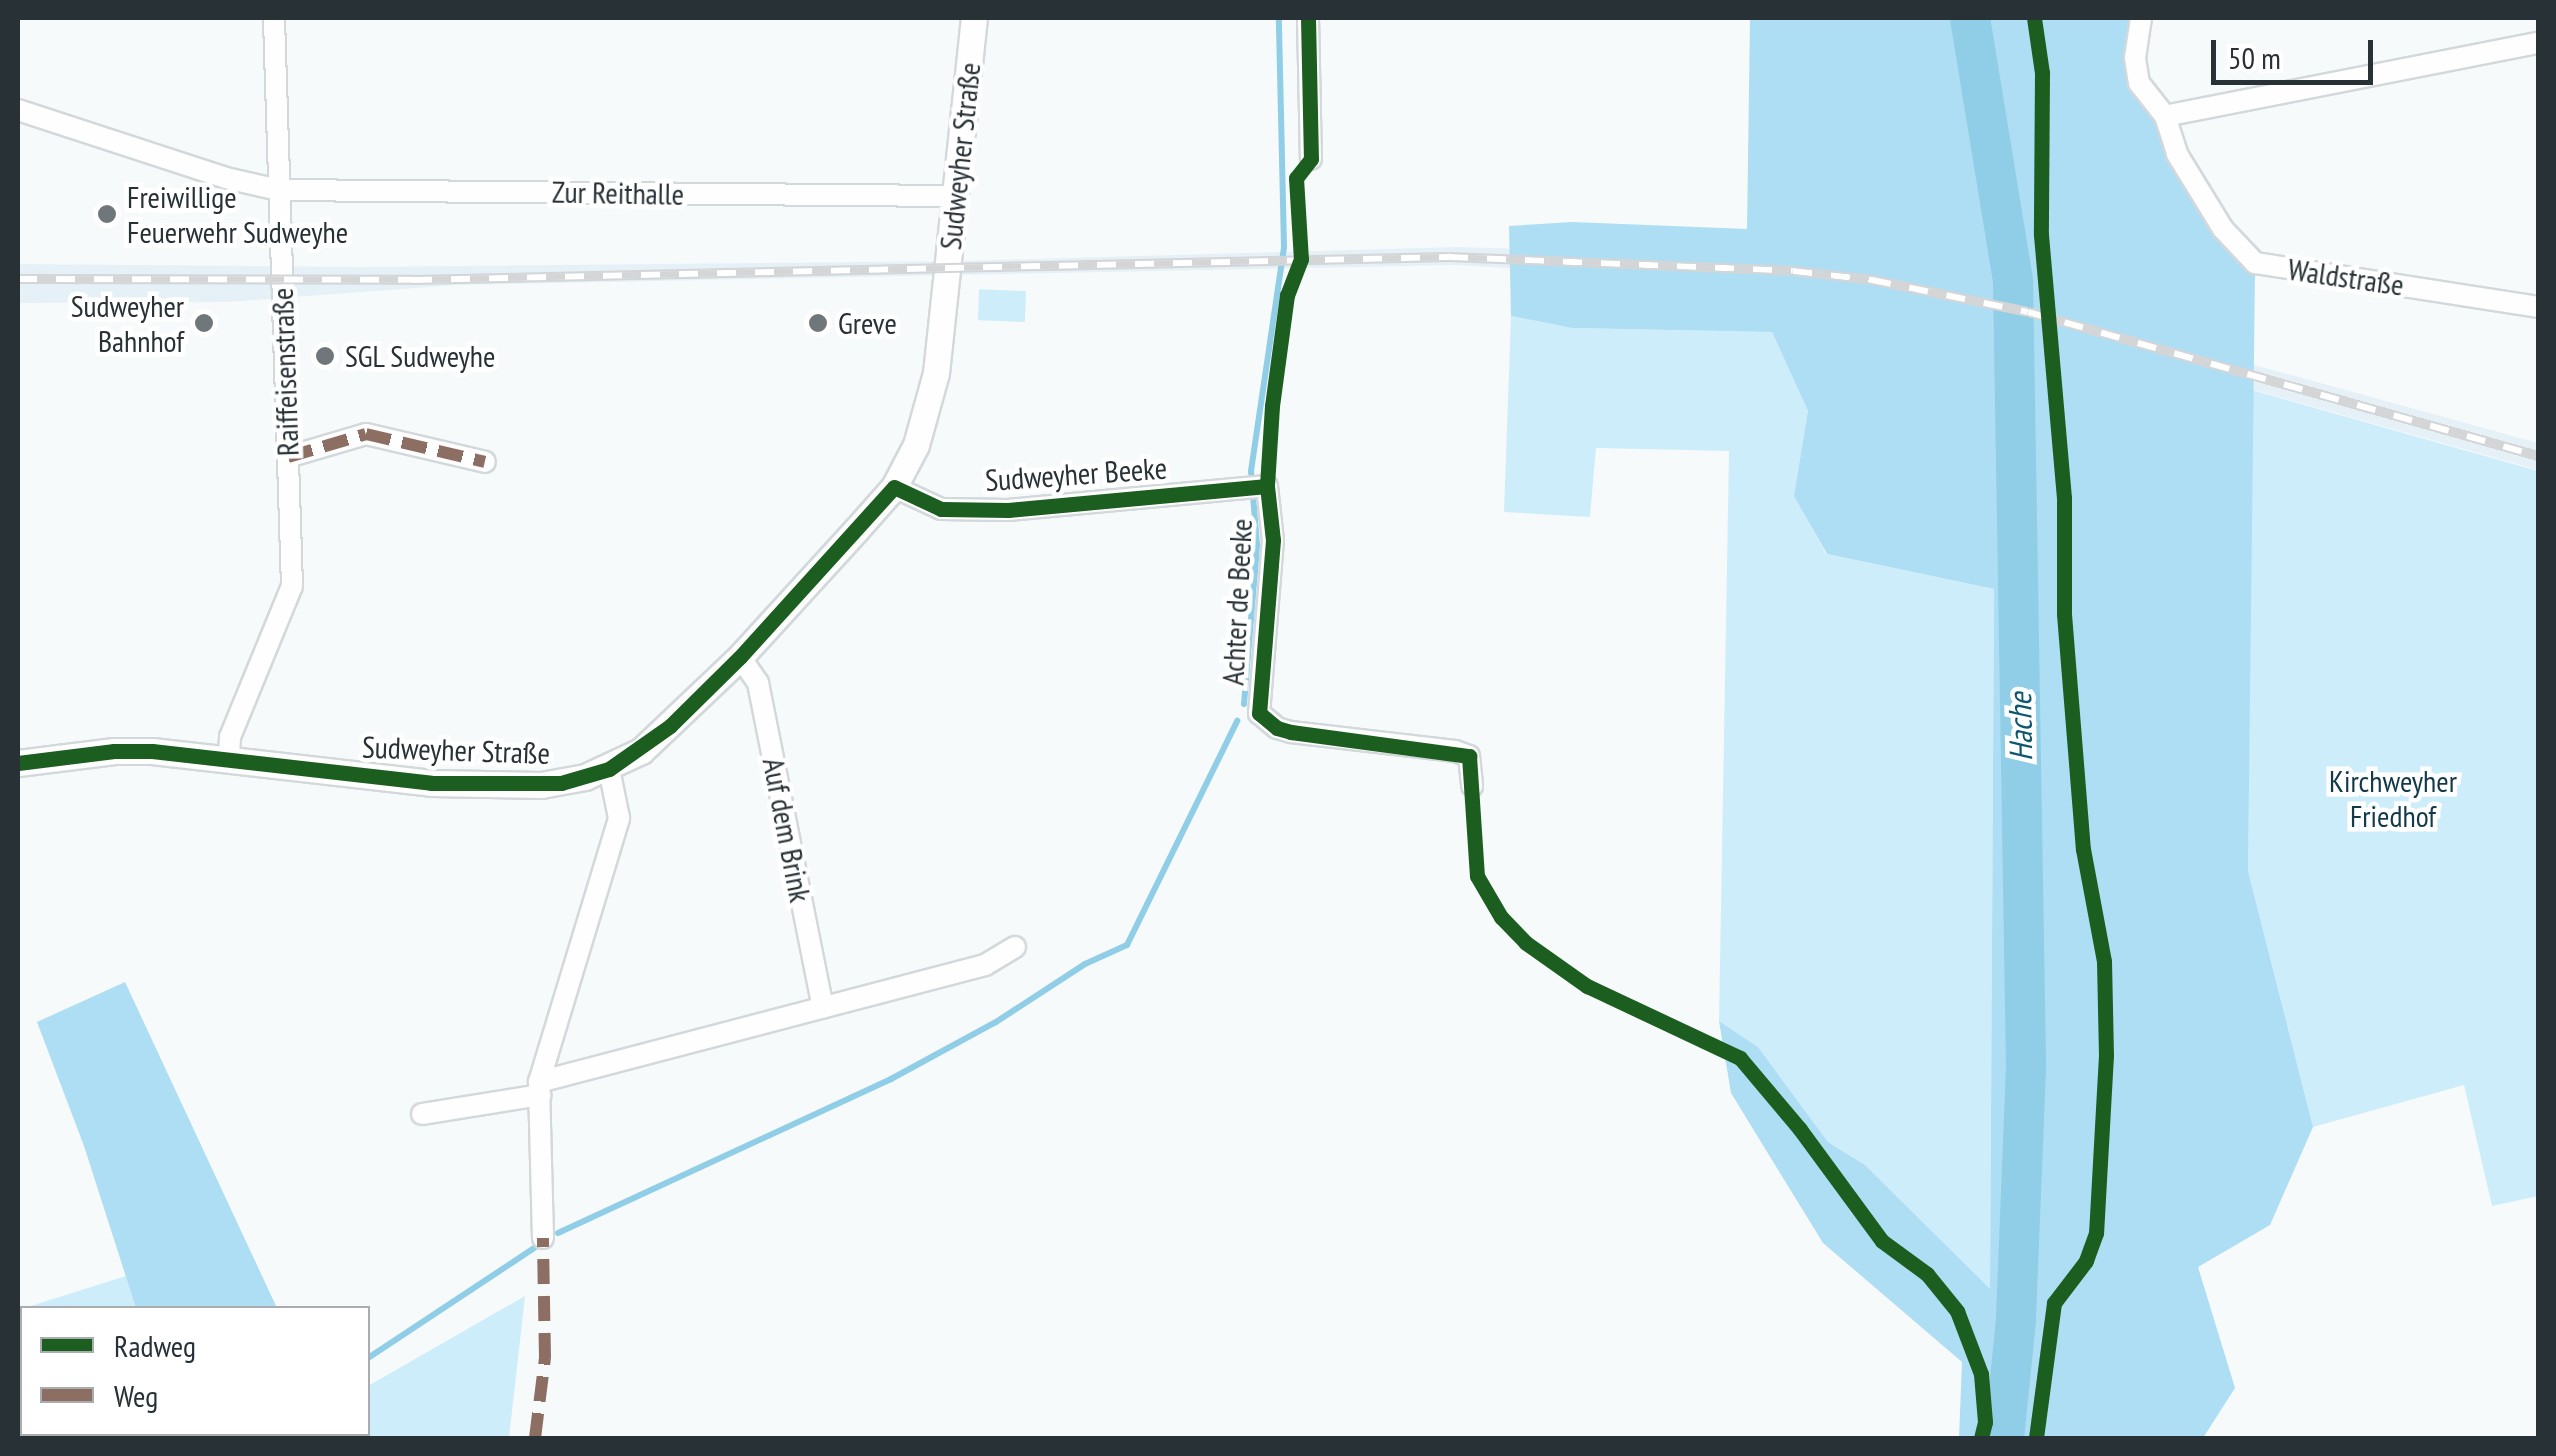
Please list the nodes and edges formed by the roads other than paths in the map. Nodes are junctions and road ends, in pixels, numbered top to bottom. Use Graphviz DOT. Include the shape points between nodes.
graph roads {
  1 [pos="274,18"];
  2 [pos="974,18"];
  3 [pos="1308,18"];
  4 [pos="2141,18"];
  5 [pos="2538,43"];
  6 [pos="18,110"];
  7 [pos="2166,116"];
  8 [pos="1311,159"];
  9 [pos="279,190"];
  10 [pos="958,196"];
  11 [pos="2538,307"];
  12 [pos="288,457"];
  13 [pos="485,462"];
  14 [pos="1267,486"];
  15 [pos="894,487"];
  16 [pos="740,657"];
  17 [pos="229,756"];
  18 [pos="18,763"];
  19 [pos="609,769"];
  20 [pos="1472,786"];
  21 [pos="1014,947"];
  22 [pos="824,1008"];
  23 [pos="539,1088"];
  24 [pos="422,1114"];
  25 [pos="543,1238"];
  1 -- 9 [label="street, Raiffeisenstraße"];
  2 -- 10 [label="street, Sudweyher Straße"];
  3 -- 8 [label="street"];
  4 -- 7 [label="street, Waldstraße" via="2139,83"];
  5 -- 7 [label="street"];
  6 -- 9 [label="street"];
  7 -- 11 [label="street, Waldstraße" via="2177,154 2223,229 2255,263"];
  9 -- 10 [label="street, Zur Reithalle"];
  9 -- 12 [label="street, Raiffeisenstraße"];
  10 -- 15 [label="street, Sudweyher Straße" via="929,411"];
  12 -- 13 [label="street" via="366,434"];
  12 -- 17 [label="street, Raiffeisenstraße" via="292,586 230,737"];
  14 -- 15 [label="street, Sudweyher Beeke" via="1008,510 942,509"];
  14 -- 20 [label="street, Achter de Beeke" via="1273,540 1260,713 1291,732 1456,751 1470,756"];
  15 -- 16 [label="street, Sudweyher Straße"];
  16 -- 19 [label="street, Sudweyher Straße" via="670,726"];
  16 -- 22 [label="street, Auf dem Brink" via="758,683"];
  17 -- 18 [label="street, Sudweyher Straße" via="114,750"];
  17 -- 19 [label="street, Sudweyher Straße" via="432,783 540,785"];
  19 -- 23 [label="street" via="620,818"];
  21 -- 22 [label="street" via="985,965"];
  22 -- 23 [label="street"];
  23 -- 24 [label="street"];
  23 -- 25 [label="street"];
}
